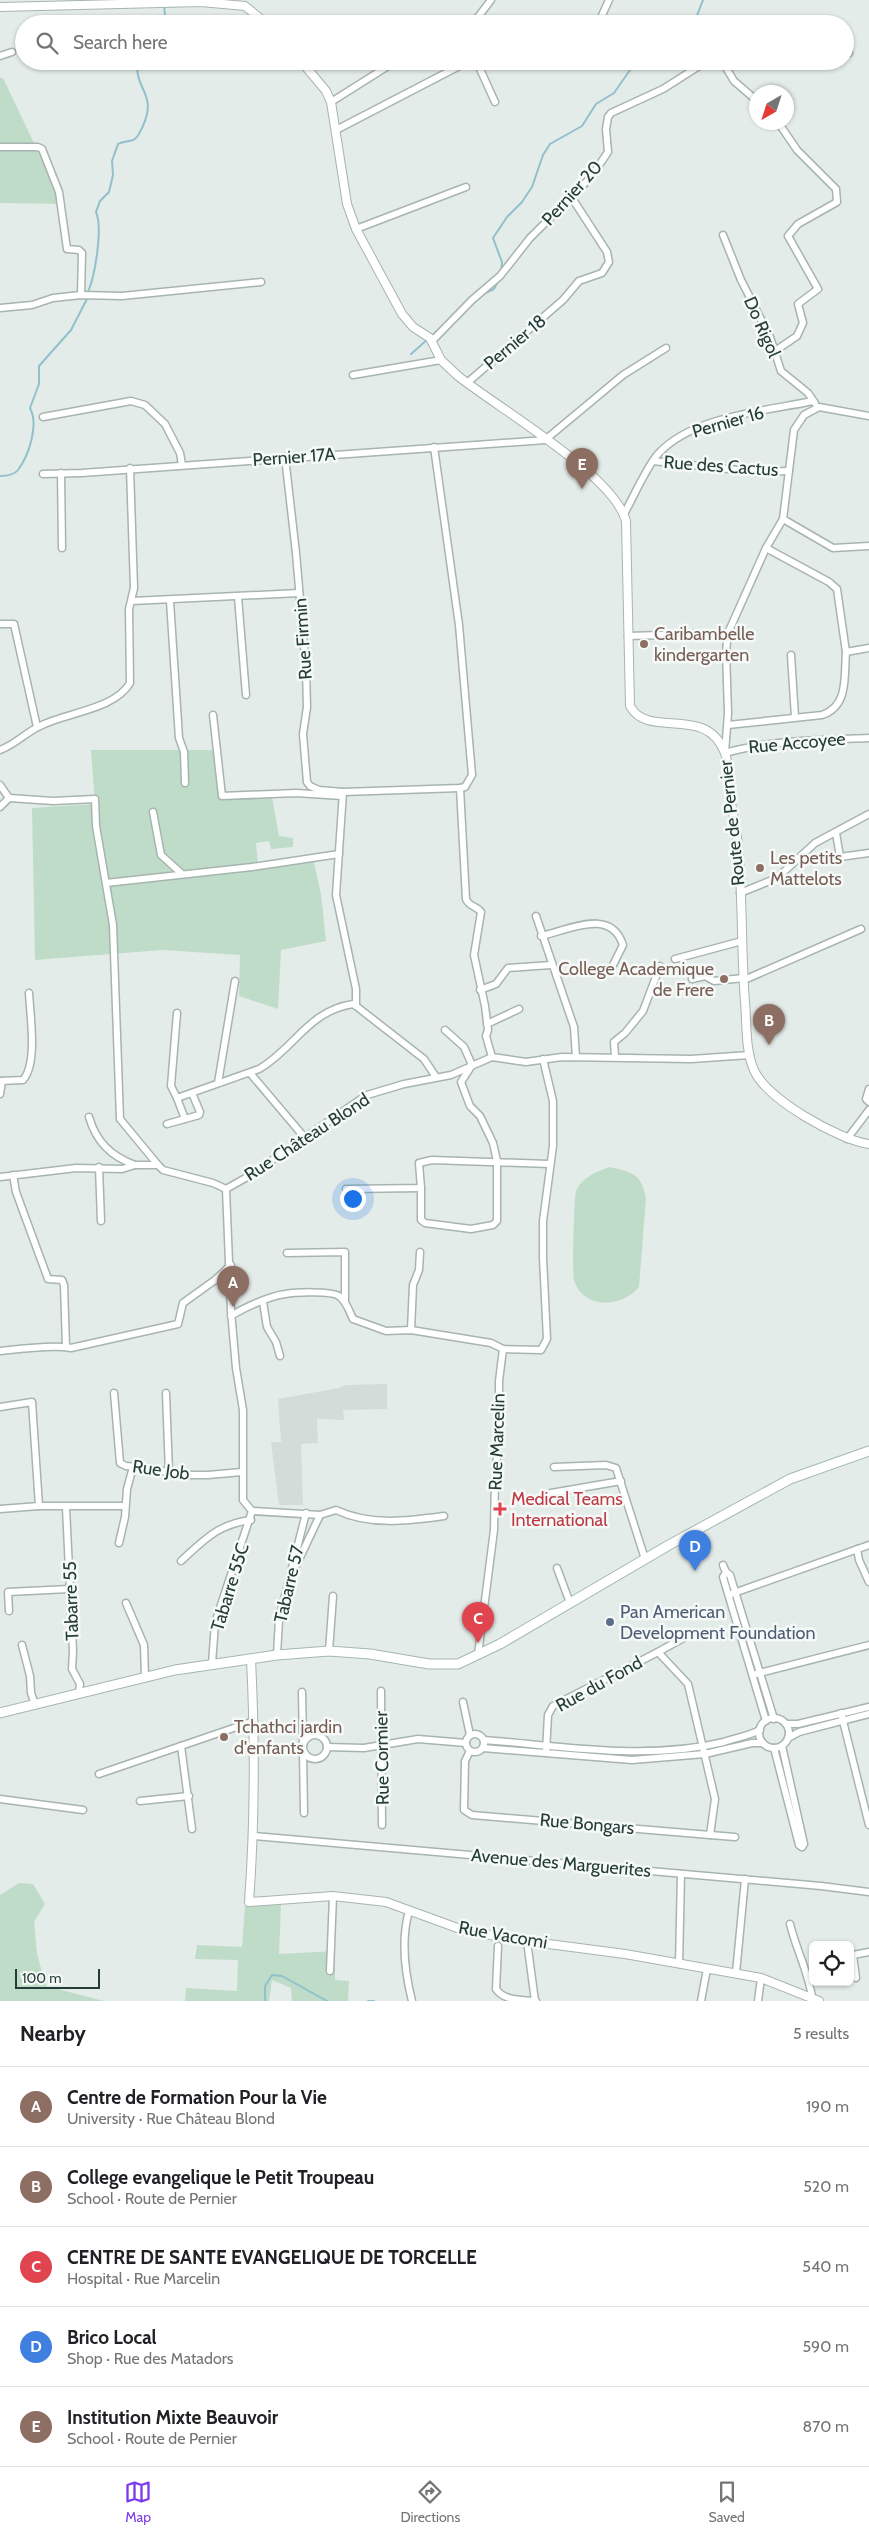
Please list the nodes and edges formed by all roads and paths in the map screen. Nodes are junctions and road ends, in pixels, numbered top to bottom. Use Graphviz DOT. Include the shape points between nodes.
graph roads {
  1 [pos="491,0"];
  2 [pos="609,0"];
  3 [pos="153,1"];
  4 [pos="75,3"];
  5 [pos="246,3"];
  6 [pos="0,7"];
  7 [pos="258,15"];
  8 [pos="480,15"];
  9 [pos="602,15"];
  10 [pos="12,52"];
  11 [pos="0,56"];
  12 [pos="308,70"];
  13 [pos="379,70"];
  14 [pos="451,70"];
  15 [pos="480,70"];
  16 [pos="693,70"];
  17 [pos="727,70"];
  18 [pos="749,94"];
  19 [pos="331,102"];
  20 [pos="495,102"];
  21 [pos="336,130"];
  22 [pos="783,130"];
  23 [pos="0,148"];
  24 [pos="466,187"];
  25 [pos="572,198"];
  26 [pos="356,230"];
  27 [pos="723,235"];
  28 [pos="261,282"];
  29 [pos="81,295"];
  30 [pos="0,308"];
  31 [pos="432,341"];
  32 [pos="666,348"];
  33 [pos="775,351"];
  34 [pos="441,360"];
  35 [pos="353,376"];
  36 [pos="467,383"];
  37 [pos="813,401"];
  38 [pos="819,407"];
  39 [pos="869,416"];
  40 [pos="43,417"];
  41 [pos="545,440"];
  42 [pos="434,447"];
  43 [pos="285,457"];
  44 [pos="654,461"];
  45 [pos="182,465"];
  46 [pos="130,468"];
  47 [pos="789,471"];
  48 [pos="61,473"];
  49 [pos="43,474"];
  50 [pos="624,514"];
  51 [pos="782,519"];
  52 [pos="869,546"];
  53 [pos="62,548"];
  54 [pos="766,548"];
  55 [pos="299,593"];
  56 [pos="238,597"];
  57 [pos="132,601"];
  58 [pos="170,601"];
  59 [pos="0,624"];
  60 [pos="728,633"];
  61 [pos="628,636"];
  62 [pos="869,648"];
  63 [pos="846,652"];
  64 [pos="791,655"];
  65 [pos="246,695"];
  66 [pos="213,715"];
  67 [pos="796,717"];
  68 [pos="728,725"];
  69 [pos="38,726"];
  70 [pos="869,738"];
  71 [pos="0,750"];
  72 [pos="725,753"];
  73 [pos="185,782"];
  74 [pos="0,785"];
  75 [pos="460,788"];
  76 [pos="342,794"];
  77 [pos="9,798"];
  78 [pos="0,807"];
  79 [pos="153,812"];
  80 [pos="869,814"];
  81 [pos="836,833"];
  82 [pos="869,853"];
  83 [pos="339,854"];
  84 [pos="181,873"];
  85 [pos="106,883"];
  86 [pos="740,893"];
  87 [pos="536,916"];
  88 [pos="861,930"];
  89 [pos="541,936"];
  90 [pos="742,941"];
  91 [pos="675,959"];
  92 [pos="551,965"];
  93 [pos="612,965"];
  94 [pos="660,966"];
  95 [pos="692,979"];
  96 [pos="744,979"];
  97 [pos="235,981"];
  98 [pos="480,990"];
  99 [pos="29,993"];
  100 [pos="356,1006"];
  101 [pos="519,1009"];
  102 [pos="177,1013"];
  103 [pos="487,1024"];
  104 [pos="445,1030"];
  105 [pos="750,1055"];
  106 [pos="615,1056"];
  107 [pos="492,1057"];
  108 [pos="576,1057"];
  109 [pos="543,1059"];
  110 [pos="472,1065"];
  111 [pos="250,1073"];
  112 [pos="436,1077"];
  113 [pos="1,1081"];
  114 [pos="218,1084"];
  115 [pos="869,1089"];
  116 [pos="192,1093"];
  117 [pos="0,1094"];
  118 [pos="177,1098"];
  119 [pos="869,1102"];
  120 [pos="869,1110"];
  121 [pos="89,1117"];
  122 [pos="185,1119"];
  123 [pos="167,1124"];
  124 [pos="305,1138"];
  125 [pos="848,1139"];
  126 [pos="869,1144"];
  127 [pos="497,1161"];
  128 [pos="549,1164"];
  129 [pos="134,1165"];
  130 [pos="158,1165"];
  131 [pos="99,1167"];
  132 [pos="13,1175"];
  133 [pos="0,1177"];
  134 [pos="421,1188"];
  135 [pos="226,1189"];
  136 [pos="346,1189"];
  137 [pos="101,1221"];
  138 [pos="420,1252"];
  139 [pos="286,1253"];
  140 [pos="231,1265"];
  141 [pos="263,1302"];
  142 [pos="345,1302"];
  143 [pos="231,1316"];
  144 [pos="411,1330"];
  145 [pos="66,1347"];
  146 [pos="503,1349"];
  147 [pos="0,1351"];
  148 [pos="280,1356"];
  149 [pos="166,1393"];
  150 [pos="114,1394"];
  151 [pos="0,1407"];
  152 [pos="869,1451"];
  153 [pos="554,1466"];
  154 [pos="133,1467"];
  155 [pos="242,1472"];
  156 [pos="169,1473"];
  157 [pos="621,1481"];
  158 [pos="551,1493"];
  159 [pos="39,1506"];
  160 [pos="126,1506"];
  161 [pos="66,1508"];
  162 [pos="0,1509"];
  163 [pos="252,1512"];
  164 [pos="306,1513"];
  165 [pos="320,1514"];
  166 [pos="444,1516"];
  167 [pos="251,1520"];
  168 [pos="119,1543"];
  169 [pos="869,1545"];
  170 [pos="857,1549"];
  171 [pos="645,1559"];
  172 [pos="181,1561"];
  173 [pos="723,1565"];
  174 [pos="557,1568"];
  175 [pos="291,1576"];
  176 [pos="869,1582"];
  177 [pos="70,1589"];
  178 [pos="732,1594"];
  179 [pos="333,1596"];
  180 [pos="126,1603"];
  181 [pos="570,1603"];
  182 [pos="9,1611"];
  183 [pos="687,1636"];
  184 [pos="22,1645"];
  185 [pos="869,1645"];
  186 [pos="328,1650"];
  187 [pos="658,1652"];
  188 [pos="277,1655"];
  189 [pos="478,1655"];
  190 [pos="251,1659"];
  191 [pos="212,1664"];
  192 [pos="756,1674"];
  193 [pos="145,1677"];
  194 [pos="381,1691"];
  195 [pos="79,1692"];
  196 [pos="302,1692"];
  197 [pos="463,1702"];
  198 [pos="35,1704"];
  199 [pos="869,1707"];
  200 [pos="0,1713"];
  201 [pos="869,1714"];
  202 [pos="842,1717"];
  203 [pos="774,1718"];
  204 [pos="254,1721"];
  205 [pos="766,1721"];
  206 [pos="786,1724"];
  207 [pos="302,1729"];
  208 [pos="760,1730"];
  209 [pos="314,1735"];
  210 [pos="470,1735"];
  211 [pos="788,1738"];
  212 [pos="303,1743"];
  213 [pos="466,1743"];
  214 [pos="763,1743"];
  215 [pos="483,1744"];
  216 [pos="546,1745"];
  217 [pos="181,1746"];
  218 [pos="702,1746"];
  219 [pos="782,1746"];
  220 [pos="327,1747"];
  221 [pos="382,1747"];
  222 [pos="774,1748"];
  223 [pos="470,1750"];
  224 [pos="303,1751"];
  225 [pos="546,1752"];
  226 [pos="705,1754"];
  227 [pos="313,1758"];
  228 [pos="303,1765"];
  229 [pos="99,1774"];
  230 [pos="189,1796"];
  231 [pos="0,1799"];
  232 [pos="140,1801"];
  233 [pos="83,1810"];
  234 [pos="304,1814"];
  235 [pos="382,1824"];
  236 [pos="869,1825"];
  237 [pos="192,1830"];
  238 [pos="710,1835"];
  239 [pos="254,1836"];
  240 [pos="735,1837"];
  241 [pos="682,1874"];
  242 [pos="745,1879"];
  243 [pos="869,1892"];
  244 [pos="333,1896"];
  245 [pos="409,1911"];
  246 [pos="790,1924"];
  247 [pos="526,1941"];
  248 [pos="498,1946"];
  249 [pos="869,1952"];
  250 [pos="679,1964"];
  251 [pos="708,1969"];
  252 [pos="330,1971"];
  253 [pos="736,1973"];
  254 [pos="761,1978"];
  255 [pos="856,1978"];
  256 [pos="816,1999"];
  257 [pos="412,2001"];
  258 [pos="535,2001"];
  259 [pos="701,2001"];
  260 [pos="758,2001"];
  1 -- 8 [label="street"];
  2 -- 9 [label="street"];
  3 -- 4 [label="street"];
  3 -- 5 [label="street"];
  4 -- 6 [label="street"];
  5 -- 7 [label="street"];
  10 -- 11 [label="street"];
  12 -- 19 [label="street, Route de Pernier"];
  13 -- 19 [label="street"];
  14 -- 21 [label="street"];
  15 -- 20 [label="street"];
  16 -- 25 [label="street, Pernier 20" via="662,89 611,113 606,129 608,152"];
  17 -- 18 [label="street"];
  19 -- 21 [label="street, Route de Pernier"];
  21 -- 26 [label="street, Route de Pernier" via="346,204"];
  22 -- 33 [label="street" via="797,150 836,190 838,202 798,224 788,236 818,289 798,304 803,323 797,336"];
  23 -- 29 [label="street" via="42,149 59,192 67,247 82,253"];
  24 -- 26 [label="street"];
  25 -- 31 [label="street, Pernier 20" via="530,238 500,276"];
  25 -- 36 [label="street, Pernier 18" via="609,258 602,273 579,281 563,300"];
  26 -- 31 [label="street, Route de Pernier" via="402,314"];
  27 -- 33 [label="street, Do Rigol"];
  28 -- 29 [label="street" via="122,296"];
  29 -- 30 [label="street"];
  31 -- 34 [label="street, Route de Pernier"];
  32 -- 41 [label="street" via="623,375"];
  33 -- 37 [label="street, Do Rigol" via="781,371"];
  34 -- 35 [label="street"];
  34 -- 36 [label="street, Route de Pernier"];
  36 -- 41 [label="street, Route de Pernier"];
  37 -- 38 [label="street, Do Rigol"];
  37 -- 44 [label="street, Pernier 16" via="692,429 660,452"];
  38 -- 39 [label="street"];
  38 -- 47 [label="street" via="804,414 794,430"];
  40 -- 45 [label="street" via="130,401 145,405 165,424 180,453"];
  41 -- 42 [label="street, Pernier 17A"];
  41 -- 50 [label="street, Route de Pernier" via="598,480 614,496"];
  42 -- 43 [label="street, Pernier 17A"];
  42 -- 75 [label="street" via="459,625 472,775 465,787"];
  43 -- 45 [label="street, Pernier 17A"];
  43 -- 55 [label="street, Rue Firmin"];
  44 -- 47 [label="street, Rue des Cactus" via="756,472"];
  44 -- 50 [label="street, Pernier 16"];
  45 -- 46 [label="street, Pernier 17A"];
  46 -- 48 [label="street, Pernier 17A"];
  46 -- 57 [label="street"];
  47 -- 51 [label="street"];
  48 -- 49 [label="street, Pernier 17A"];
  48 -- 53 [label="street"];
  50 -- 61 [label="street, Route de Pernier"];
  51 -- 52 [label="street" via="833,548"];
  51 -- 54 [label="street"];
  54 -- 60 [label="street"];
  54 -- 63 [label="street" via="837,589"];
  55 -- 56 [label="street"];
  55 -- 76 [label="street, Rue Firmin" via="306,668 303,734 307,782 319,790"];
  56 -- 58 [label="street"];
  56 -- 65 [label="street"];
  57 -- 58 [label="street"];
  57 -- 69 [label="street" via="129,608 130,683 126,690 85,711"];
  58 -- 73 [label="street"];
  59 -- 69 [label="street" via="14,624"];
  60 -- 61 [label="street"];
  60 -- 68 [label="street"];
  61 -- 72 [label="street, Route de Pernier" via="630,706 634,714 650,720 699,726 716,738"];
  62 -- 63 [label="street"];
  63 -- 67 [label="street" via="840,703 833,712"];
  64 -- 67 [label="street"];
  66 -- 76 [label="street" via="222,796"];
  67 -- 68 [label="street"];
  68 -- 72 [label="street"];
  69 -- 71 [label="street" via="14,745"];
  70 -- 72 [label="street, Rue Accoyee" via="797,740"];
  72 -- 86 [label="street, Route de Pernier" via="738,848"];
  74 -- 77 [label="street"];
  75 -- 76 [label="street"];
  75 -- 98 [label="street" via="466,898 470,906 479,908 481,912 474,955"];
  76 -- 83 [label="street"];
  77 -- 78 [label="street"];
  77 -- 85 [label="street" via="95,799 96,826"];
  79 -- 84 [label="street" via="162,855"];
  80 -- 81 [label="street"];
  81 -- 82 [label="street" via="840,858"];
  81 -- 86 [label="street" via="809,848 777,878"];
  83 -- 84 [label="street" via="252,867"];
  83 -- 100 [label="street" via="336,895 356,989"];
  84 -- 85 [label="street"];
  85 -- 130 [label="street" via="113,925 120,1119"];
  86 -- 90 [label="street, Route de Pernier"];
  87 -- 89 [label="street"];
  88 -- 96 [label="street"];
  89 -- 92 [label="street"];
  89 -- 93 [label="street" via="582,924 611,926 623,945"];
  90 -- 91 [label="street"];
  90 -- 96 [label="street, Route de Pernier"];
  92 -- 98 [label="street" via="508,968 497,983"];
  92 -- 108 [label="street" via="574,1026"];
  94 -- 106 [label="street" via="643,1011 614,1042"];
  95 -- 96 [label="street" via="706,976 714,980"];
  96 -- 105 [label="street, Route de Pernier"];
  97 -- 114 [label="street"];
  98 -- 103 [label="street"];
  99 -- 113 [label="street" via="30,1069 23,1080"];
  100 -- 111 [label="street" via="336,1007 325,1012 270,1063"];
  100 -- 112 [label="street" via="424,1059"];
  101 -- 103 [label="street"];
  102 -- 118 [label="street" via="171,1086"];
  103 -- 107 [label="street" via="486,1036"];
  104 -- 110 [label="street" via="464,1047"];
  105 -- 106 [label="street" via="691,1059"];
  105 -- 125 [label="street, Route de Pernier" via="754,1072 764,1085 807,1118"];
  106 -- 108 [label="street"];
  107 -- 109 [label="street" via="513,1062"];
  107 -- 110 [label="street, Rue Château Blond"];
  108 -- 109 [label="street"];
  109 -- 128 [label="street" via="553,1101 553,1146"];
  110 -- 112 [label="street, Rue Château Blond" via="451,1075"];
  110 -- 127 [label="street" via="461,1082 470,1106 480,1116 493,1143"];
  111 -- 114 [label="street"];
  111 -- 124 [label="street"];
  112 -- 124 [label="street, Rue Château Blond" via="367,1095"];
  113 -- 117 [label="street"];
  114 -- 116 [label="street"];
  115 -- 119 [label="street" via="866,1099"];
  116 -- 118 [label="street"];
  116 -- 122 [label="street" via="200,1112"];
  118 -- 122 [label="street"];
  120 -- 125 [label="street"];
  121 -- 129 [label="street" via="100,1142"];
  122 -- 123 [label="street"];
  124 -- 135 [label="street, Rue Château Blond"];
  125 -- 126 [label="street, Route de Pernier"];
  127 -- 128 [label="street"];
  127 -- 134 [label="street" via="432,1160 419,1163"];
  127 -- 134 [label="street" via="497,1221 493,1225 471,1229 425,1223 421,1220"];
  128 -- 146 [label="street" via="543,1220 548,1339 541,1350"];
  129 -- 130 [label="street"];
  129 -- 131 [label="street" via="122,1169"];
  130 -- 135 [label="street" via="163,1170"];
  131 -- 132 [label="street"];
  131 -- 137 [label="street"];
  132 -- 133 [label="street"];
  132 -- 145 [label="street" via="16,1192 48,1279 62,1280 64,1285"];
  134 -- 136 [label="street"];
  135 -- 140 [label="street, Rue Château Blond"];
  138 -- 144 [label="street" via="419,1270 413,1285"];
  139 -- 142 [label="street" via="345,1252"];
  140 -- 143 [label="street, Rue Château Blond"];
  140 -- 145 [label="street" via="183,1303 178,1324"];
  141 -- 142 [label="street" via="285,1294 330,1293"];
  141 -- 143 [label="street"];
  141 -- 148 [label="street" via="267,1326"];
  142 -- 144 [label="street" via="353,1320 362,1324 386,1331"];
  143 -- 155 [label="street, Rue Château Blond" via="243,1410"];
  144 -- 146 [label="street" via="491,1343"];
  145 -- 147 [label="street"];
  146 -- 189 [label="street, Rue Marcelin" via="494,1478 494,1530"];
  149 -- 156 [label="street"];
  150 -- 154 [label="street, Rue Job" via="120,1463"];
  151 -- 159 [label="street" via="32,1402"];
  152 -- 171 [label="main road" via="790,1479"];
  153 -- 157 [label="street" via="614,1467"];
  154 -- 156 [label="street, Rue Job"];
  154 -- 160 [label="street"];
  155 -- 156 [label="street, Rue Job" via="208,1475"];
  155 -- 163 [label="street, Rue Château Blond" via="242,1500"];
  157 -- 158 [label="street"];
  157 -- 171 [label="street"];
  159 -- 161 [label="street"];
  159 -- 162 [label="street"];
  160 -- 161 [label="street"];
  160 -- 168 [label="street"];
  161 -- 177 [label="street, Tabarre 55"];
  163 -- 164 [label="street"];
  163 -- 167 [label="street, Tabarre 55C"];
  164 -- 165 [label="street"];
  164 -- 175 [label="street, Tabarre 57"];
  165 -- 166 [label="street" via="336,1510 353,1518 388,1521"];
  165 -- 175 [label="street"];
  167 -- 172 [label="street" via="230,1524 214,1532"];
  167 -- 191 [label="street, Tabarre 55C" via="215,1623"];
  169 -- 170 [label="street"];
  170 -- 176 [label="street"];
  170 -- 178 [label="street"];
  171 -- 181 [label="main road"];
  173 -- 178 [label="street" via="726,1572 723,1577"];
  174 -- 181 [label="street"];
  175 -- 188 [label="street, Tabarre 57" via="280,1619"];
  177 -- 182 [label="street" via="8,1592"];
  177 -- 195 [label="street, Tabarre 55" via="72,1669 80,1684"];
  178 -- 192 [label="street"];
  179 -- 186 [label="street"];
  180 -- 193 [label="street" via="144,1644"];
  181 -- 189 [label="main road"];
  183 -- 187 [label="street, Rue du Fond"];
  184 -- 198 [label="street"];
  185 -- 192 [label="street"];
  186 -- 188 [label="main road"];
  186 -- 189 [label="main road" via="443,1665 458,1664"];
  187 -- 216 [label="street, Rue du Fond" via="554,1706 548,1715"];
  187 -- 218 [label="street, Rue du Fond" via="688,1684"];
  188 -- 190 [label="main road"];
  190 -- 191 [label="main road"];
  190 -- 204 [label="street"];
  191 -- 193 [label="main road"];
  192 -- 203 [label="street"];
  192 -- 205 [label="street"];
  193 -- 195 [label="main road"];
  194 -- 221 [label="street, Rue Cormier"];
  195 -- 198 [label="main road"];
  196 -- 207 [label="street"];
  197 -- 210 [label="street"];
  198 -- 200 [label="main road"];
  199 -- 202 [label="street"];
  201 -- 202 [label="street"];
  202 -- 206 [label="street"];
  202 -- 211 [label="street"];
  202 -- 236 [label="street"];
  203 -- 205 [label="street"];
  203 -- 206 [label="street"];
  204 -- 217 [label="street"];
  204 -- 239 [label="street"];
  205 -- 208 [label="street"];
  206 -- 211 [label="street"];
  207 -- 209 [label="street"];
  207 -- 212 [label="street"];
  208 -- 214 [label="street"];
  208 -- 218 [label="street"];
  209 -- 212 [label="street"];
  209 -- 220 [label="street" via="323,1738"];
  210 -- 213 [label="street"];
  210 -- 215 [label="street" via="478,1734"];
  211 -- 219 [label="street"];
  212 -- 224 [label="street"];
  213 -- 221 [label="street" via="418,1739"];
  213 -- 223 [label="street"];
  214 -- 222 [label="street"];
  214 -- 226 [label="street"];
  215 -- 216 [label="street"];
  215 -- 223 [label="street" via="476,1752"];
  215 -- 225 [label="street"];
  216 -- 218 [label="street" via="632,1752"];
  216 -- 225 [label="street, Rue du Fond"];
  217 -- 229 [label="street"];
  217 -- 230 [label="street"];
  218 -- 226 [label="street"];
  219 -- 222 [label="street"];
  219 -- 222 [label="street" via="803,1847 799,1845"];
  220 -- 221 [label="street"];
  220 -- 227 [label="street" via="322,1756"];
  221 -- 235 [label="street, Rue Cormier"];
  223 -- 238 [label="street, Rue Bongars" via="465,1762 464,1810 472,1814"];
  224 -- 227 [label="street"];
  224 -- 228 [label="street"];
  225 -- 226 [label="street" via="632,1760"];
  226 -- 238 [label="street" via="715,1799"];
  227 -- 228 [label="street"];
  228 -- 234 [label="street"];
  230 -- 232 [label="street"];
  230 -- 237 [label="street"];
  231 -- 233 [label="street"];
  238 -- 240 [label="street, Rue Bongars"];
  239 -- 241 [label="street, Avenue des Marguerites"];
  239 -- 244 [label="street, Rue Vacomi" via="250,1902"];
  241 -- 242 [label="street, Avenue des Marguerites"];
  241 -- 250 [label="street"];
  242 -- 243 [label="street, Avenue des Marguerites"];
  242 -- 253 [label="street"];
  244 -- 245 [label="street, Rue Vacomi" via="386,1902"];
  244 -- 252 [label="street"];
  245 -- 247 [label="street, Rue Vacomi" via="463,1930"];
  245 -- 257 [label="street" via="404,1938"];
  246 -- 256 [label="street"];
  247 -- 250 [label="street, Rue Vacomi"];
  247 -- 258 [label="street"];
  248 -- 258 [label="street" via="496,1989 499,1995 510,2000"];
  249 -- 255 [label="street" via="853,1954"];
  250 -- 251 [label="street, Rue Vacomi"];
  251 -- 253 [label="street, Rue Vacomi"];
  251 -- 259 [label="street"];
  253 -- 254 [label="street, Rue Vacomi"];
  254 -- 256 [label="street, Rue Vacomi"];
  254 -- 260 [label="street"];
}
